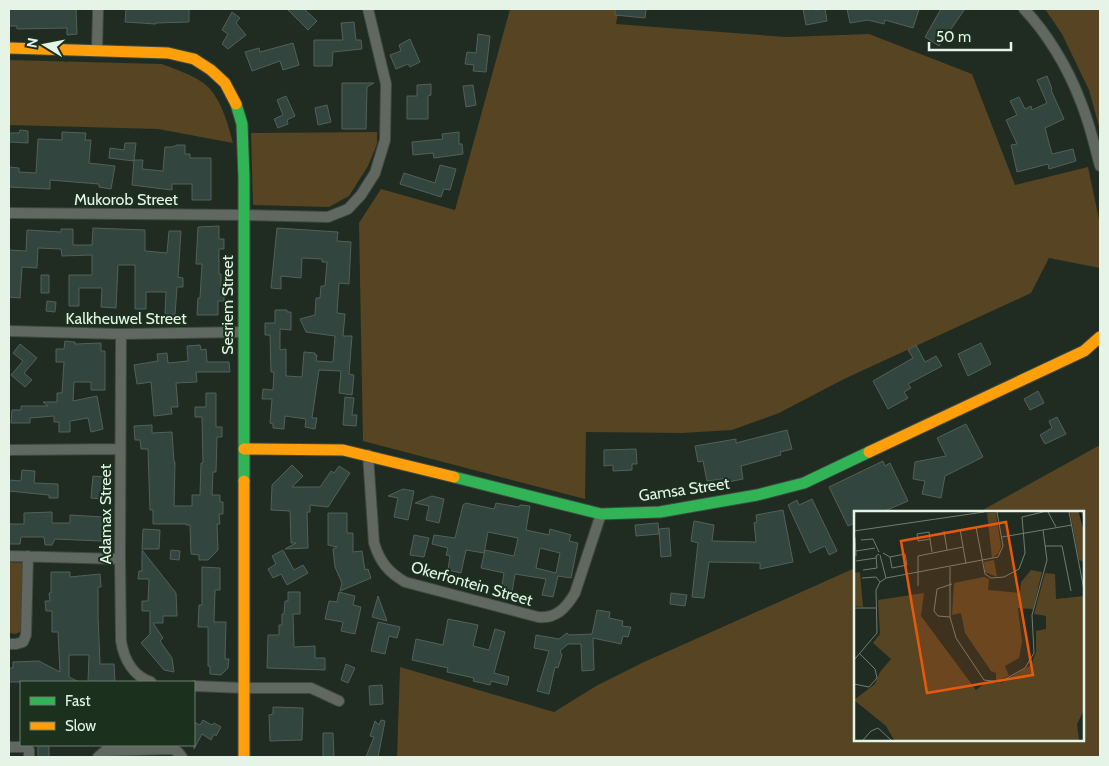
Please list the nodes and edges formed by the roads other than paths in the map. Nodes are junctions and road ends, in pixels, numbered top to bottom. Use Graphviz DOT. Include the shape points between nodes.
graph roads {
  1 [pos="98,9"];
  2 [pos="368,9"];
  3 [pos="1024,9"];
  4 [pos="9,48"];
  5 [pos="97,50"];
  6 [pos="1100,166"];
  7 [pos="9,213"];
  8 [pos="244,215"];
  9 [pos="9,331"];
  10 [pos="244,332"];
  11 [pos="121,334"];
  12 [pos="1100,337"];
  13 [pos="120,449"];
  14 [pos="9,450"];
  15 [pos="244,450"];
  16 [pos="368,455"];
  17 [pos="601,514"];
  18 [pos="9,556"];
  19 [pos="28,556"];
  20 [pos="120,559"];
  21 [pos="9,644"];
  22 [pos="148,681"];
  23 [pos="195,686"];
  24 [pos="244,688"];
  25 [pos="339,700"];
  26 [pos="9,747"];
  27 [pos="29,757"];
  28 [pos="98,757"];
  29 [pos="182,757"];
  30 [pos="244,757"];
  1 -- 5 [label="street"];
  2 -- 8 [label="street, Mukorob Street" via="386,84 385,140 375,173 348,209 328,218"];
  3 -- 6 [label="street" via="1054,47 1080,99"];
  4 -- 5 [label="street, Sesriem Street"];
  5 -- 8 [label="street, Sesriem Street" via="168,53 194,59 226,83 242,124"];
  7 -- 8 [label="street, Mukorob Street"];
  8 -- 10 [label="street, Sesriem Street"];
  9 -- 11 [label="street, Kalkheuwel Street"];
  10 -- 11 [label="street, Kalkheuwel Street"];
  10 -- 15 [label="street, Sesriem Street"];
  11 -- 13 [label="street, Adamax Street"];
  12 -- 17 [label="street, Gamsa Street" via="1084,351 804,482 757,495 660,512"];
  13 -- 14 [label="street"];
  13 -- 20 [label="street, Adamax Street"];
  15 -- 16 [label="street, Gamsa Street" via="343,450"];
  15 -- 24 [label="street, Sesriem Street"];
  16 -- 17 [label="street, Gamsa Street"];
  16 -- 17 [label="street, Okerfontein Street" via="374,544 384,566 405,582 538,617 558,614 575,593"];
  18 -- 19 [label="street"];
  19 -- 20 [label="street"];
  19 -- 21 [label="street" via="26,635 23,642"];
  20 -- 22 [label="street, Adamax Street" via="122,650 135,672"];
  23 -- 24 [label="street"];
  24 -- 25 [label="street" via="311,688"];
  24 -- 30 [label="street, Sesriem Street"];
  26 -- 27 [label="street" via="26,747"];
  28 -- 29 [label="street" via="105,750 172,749"];
}
